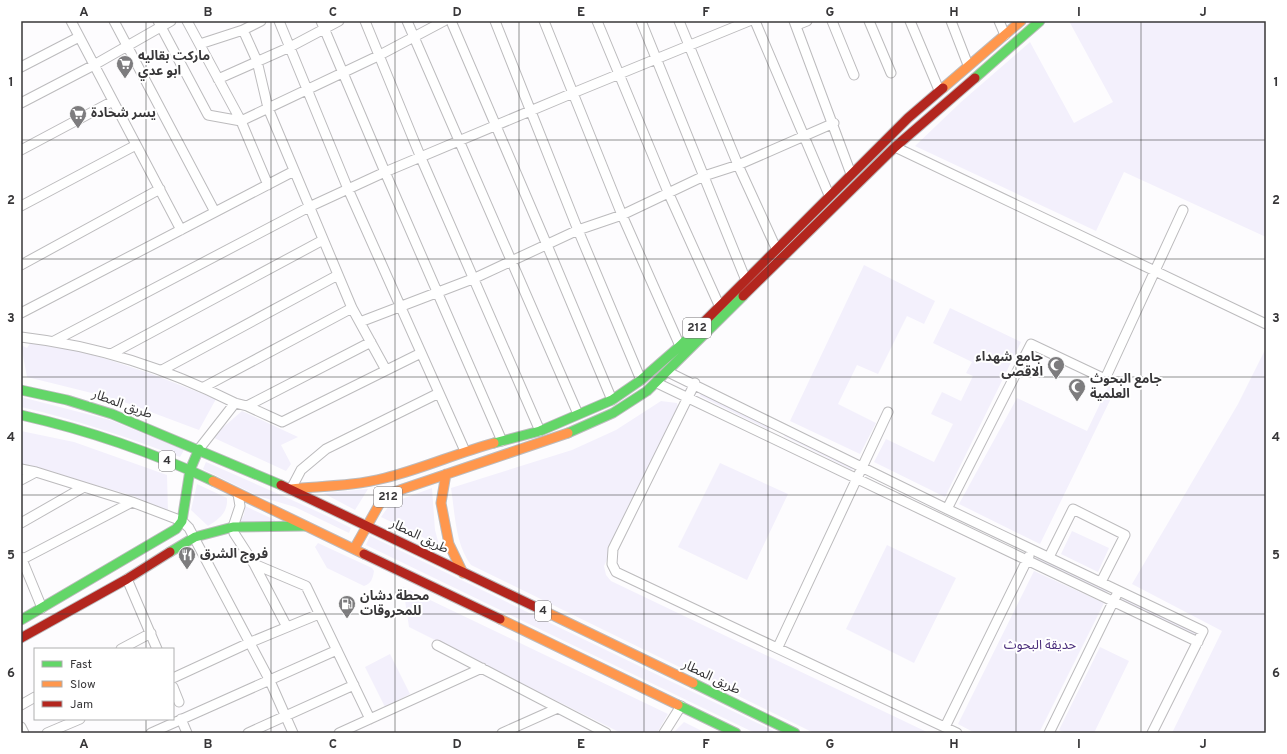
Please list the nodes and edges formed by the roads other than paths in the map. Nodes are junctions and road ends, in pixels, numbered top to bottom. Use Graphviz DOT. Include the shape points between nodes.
graph roads {
  1 [pos="71,21"];
  2 [pos="114,21"];
  3 [pos="171,21"];
  4 [pos="187,21"];
  5 [pos="261,21"];
  6 [pos="280,21"];
  7 [pos="339,21"];
  8 [pos="365,21"];
  9 [pos="407,21"];
  10 [pos="444,21"];
  11 [pos="451,21"];
  12 [pos="495,21"];
  13 [pos="544,21"];
  14 [pos="597,21"];
  15 [pos="641,21"];
  16 [pos="679,21"];
  17 [pos="749,21"];
  18 [pos="755,21"];
  19 [pos="807,21"];
  20 [pos="832,21"];
  21 [pos="869,21"];
  22 [pos="910,21"];
  23 [pos="951,21"];
  24 [pos="999,21"];
  25 [pos="1021,21"];
  26 [pos="1040,21"];
  27 [pos="795,23"];
  28 [pos="160,24"];
  29 [pos="323,25"];
  30 [pos="243,30"];
  31 [pos="1005,35"];
  32 [pos="79,37"];
  33 [pos="413,37"];
  34 [pos="200,44"];
  35 [pos="688,45"];
  36 [pos="127,46"];
  37 [pos="290,47"];
  38 [pos="378,56"];
  39 [pos="657,59"];
  40 [pos="257,61"];
  41 [pos="94,65"];
  42 [pos="968,65"];
  43 [pos="21,67"];
  44 [pos="344,71"];
  45 [pos="891,73"];
  46 [pos="619,74"];
  47 [pos="854,75"];
  48 [pos="218,79"];
  49 [pos="308,88"];
  50 [pos="939,90"];
  51 [pos="573,92"];
  52 [pos="113,101"];
  53 [pos="21,103"];
  54 [pos="268,108"];
  55 [pos="531,111"];
  56 [pos="241,120"];
  57 [pos="834,123"];
  58 [pos="495,126"];
  59 [pos="804,136"];
  60 [pos="459,142"];
  61 [pos="136,145"];
  62 [pos="895,147"];
  63 [pos="21,150"];
  64 [pos="421,158"];
  65 [pos="738,165"];
  66 [pos="294,171"];
  67 [pos="384,172"];
  68 [pos="851,174"];
  69 [pos="704,176"];
  70 [pos="268,184"];
  71 [pos="160,189"];
  72 [pos="348,189"];
  73 [pos="668,192"];
  74 [pos="829,195"];
  75 [pos="21,206"];
  76 [pos="309,207"];
  77 [pos="1183,210"];
  78 [pos="215,212"];
  79 [pos="622,215"];
  80 [pos="181,230"];
  81 [pos="578,230"];
  82 [pos="323,240"];
  83 [pos="548,245"];
  84 [pos="776,248"];
  85 [pos="510,261"];
  86 [pos="21,265"];
  87 [pos="1155,271"];
  88 [pos="338,275"];
  89 [pos="475,278"];
  90 [pos="746,278"];
  91 [pos="437,292"];
  92 [pos="719,305"];
  93 [pos="402,306"];
  94 [pos="352,308"];
  95 [pos="21,313"];
  96 [pos="360,322"];
  97 [pos="1266,324"];
  98 [pos="21,337"];
  99 [pos="54,341"];
  100 [pos="371,342"];
  101 [pos="680,346"];
  102 [pos="421,353"];
  103 [pos="111,354"];
  104 [pos="162,370"];
  105 [pos="386,370"];
  106 [pos="668,372"];
  107 [pos="641,380"];
  108 [pos="657,383"];
  109 [pos="695,383"];
  110 [pos="204,387"];
  111 [pos="21,390"];
  112 [pos="439,393"];
  113 [pos="688,397"];
  114 [pos="612,400"];
  115 [pos="236,403"];
  116 [pos="247,406"];
  117 [pos="888,412"];
  118 [pos="578,414"];
  119 [pos="21,415"];
  120 [pos="540,431"];
  121 [pos="502,441"];
  122 [pos="199,450"];
  123 [pos="465,451"];
  124 [pos="861,466"];
  125 [pos="21,469"];
  126 [pos="190,470"];
  127 [pos="36,472"];
  128 [pos="446,474"];
  129 [pos="386,478"];
  130 [pos="856,478"];
  131 [pos="21,480"];
  132 [pos="84,487"];
  133 [pos="291,489"];
  134 [pos="391,493"];
  135 [pos="238,494"];
  136 [pos="132,502"];
  137 [pos="947,509"];
  138 [pos="182,521"];
  139 [pos="21,523"];
  140 [pos="367,525"];
  141 [pos="306,526"];
  142 [pos="233,527"];
  143 [pos="195,538"];
  144 [pos="354,549"];
  145 [pos="1033,549"];
  146 [pos="1049,557"];
  147 [pos="21,559"];
  148 [pos="1027,560"];
  149 [pos="254,564"];
  150 [pos="463,573"];
  151 [pos="127,579"];
  152 [pos="1101,582"];
  153 [pos="1118,591"];
  154 [pos="1113,601"];
  155 [pos="42,608"];
  156 [pos="319,614"];
  157 [pos="21,620"];
  158 [pos="287,627"];
  159 [pos="151,633"];
  160 [pos="21,638"];
  161 [pos="250,642"];
  162 [pos="1198,642"];
  163 [pos="437,645"];
  164 [pos="778,647"];
  165 [pos="123,648"];
  166 [pos="157,648"];
  167 [pos="337,650"];
  168 [pos="482,668"];
  169 [pos="174,678"];
  170 [pos="270,681"];
  171 [pos="354,685"];
  172 [pos="174,690"];
  173 [pos="34,698"];
  174 [pos="179,702"];
  175 [pos="21,705"];
  176 [pos="681,706"];
  177 [pos="558,708"];
  178 [pos="285,716"];
  179 [pos="181,719"];
  180 [pos="370,719"];
  181 [pos="78,720"];
  182 [pos="21,727"];
  183 [pos="945,727"];
  184 [pos="24,733"];
  185 [pos="47,733"];
  186 [pos="151,733"];
  187 [pos="187,733"];
  188 [pos="248,733"];
  189 [pos="293,733"];
  190 [pos="339,733"];
  191 [pos="502,733"];
  192 [pos="606,733"];
  193 [pos="664,733"];
  194 [pos="736,733"];
  195 [pos="795,733"];
  196 [pos="957,733"];
  197 [pos="1049,733"];
  198 [pos="1152,733"];
  1 -- 32 [label="street"];
  2 -- 36 [label="street"];
  3 -- 28 [label="street"];
  4 -- 34 [label="street"];
  5 -- 30 [label="street"];
  6 -- 37 [label="street"];
  7 -- 29 [label="street"];
  8 -- 38 [label="street"];
  9 -- 33 [label="street"];
  10 -- 33 [label="street"];
  11 -- 58 [label="street"];
  12 -- 55 [label="street"];
  13 -- 51 [label="street"];
  14 -- 46 [label="street"];
  15 -- 39 [label="street"];
  16 -- 35 [label="street"];
  17 -- 35 [label="street"];
  18 -- 59 [label="street"];
  19 -- 27 [label="street"];
  20 -- 47 [label="street"];
  21 -- 45 [label="street"];
  22 -- 50 [label="street"];
  23 -- 42 [label="street"];
  24 -- 31 [label="street"];
  25 -- 31 [label="main road, 212"];
  26 -- 62 [label="main road, 212"];
  27 -- 57 [label="street"];
  28 -- 36 [label="street"];
  28 -- 56 [label="street" via="208,115"];
  29 -- 37 [label="street"];
  29 -- 44 [label="street"];
  30 -- 34 [label="street"];
  30 -- 40 [label="street"];
  31 -- 42 [label="main road, 212"];
  32 -- 41 [label="street"];
  32 -- 43 [label="street"];
  33 -- 38 [label="street"];
  33 -- 60 [label="street"];
  34 -- 48 [label="street"];
  35 -- 39 [label="street"];
  35 -- 65 [label="street"];
  36 -- 41 [label="street"];
  36 -- 78 [label="street"];
  37 -- 40 [label="street"];
  37 -- 49 [label="street"];
  38 -- 44 [label="street"];
  38 -- 64 [label="street"];
  39 -- 46 [label="street"];
  39 -- 69 [label="street"];
  40 -- 48 [label="street"];
  40 -- 54 [label="street"];
  41 -- 52 [label="street"];
  41 -- 53 [label="street"];
  42 -- 50 [label="main road, 212"];
  44 -- 49 [label="street"];
  44 -- 67 [label="street"];
  46 -- 51 [label="street"];
  46 -- 73 [label="street"];
  48 -- 56 [label="street"];
  49 -- 54 [label="street"];
  49 -- 72 [label="street"];
  50 -- 68 [label="main road, 212"];
  51 -- 55 [label="street"];
  51 -- 79 [label="street"];
  52 -- 61 [label="street"];
  52 -- 63 [label="street"];
  54 -- 56 [label="street"];
  54 -- 66 [label="street"];
  55 -- 58 [label="street"];
  55 -- 81 [label="street"];
  56 -- 70 [label="street"];
  57 -- 59 [label="street"];
  57 -- 68 [label="street"];
  58 -- 60 [label="street"];
  58 -- 83 [label="street"];
  59 -- 65 [label="street"];
  59 -- 74 [label="street"];
  60 -- 64 [label="street"];
  60 -- 85 [label="street"];
  61 -- 71 [label="street"];
  61 -- 75 [label="street"];
  62 -- 87 [label="street"];
  62 -- 106 [label="main road, 212"];
  64 -- 67 [label="street"];
  64 -- 89 [label="street"];
  65 -- 69 [label="street"];
  65 -- 84 [label="street"];
  66 -- 70 [label="street"];
  66 -- 76 [label="street"];
  67 -- 72 [label="street"];
  67 -- 91 [label="street"];
  68 -- 74 [label="main road, 212"];
  69 -- 73 [label="street"];
  69 -- 90 [label="street"];
  70 -- 78 [label="street"];
  71 -- 80 [label="street"];
  71 -- 86 [label="street"];
  72 -- 76 [label="street"];
  72 -- 93 [label="street"];
  73 -- 79 [label="street"];
  73 -- 92 [label="street"];
  74 -- 84 [label="main road, 212"];
  76 -- 82 [label="street"];
  76 -- 99 [label="street"];
  77 -- 87 [label="street"];
  78 -- 80 [label="street"];
  79 -- 81 [label="street"];
  79 -- 101 [label="street"];
  80 -- 95 [label="street"];
  81 -- 83 [label="street"];
  81 -- 107 [label="street"];
  82 -- 88 [label="street"];
  82 -- 103 [label="street"];
  83 -- 85 [label="street"];
  83 -- 114 [label="street"];
  84 -- 90 [label="main road, 212"];
  85 -- 89 [label="street"];
  85 -- 118 [label="street"];
  87 -- 97 [label="street"];
  87 -- 137 [label="street" via="1105,379 1031,344"];
  88 -- 94 [label="street"];
  88 -- 104 [label="street"];
  89 -- 91 [label="street"];
  89 -- 120 [label="street"];
  90 -- 92 [label="main road, 212"];
  91 -- 93 [label="street"];
  91 -- 121 [label="street"];
  92 -- 101 [label="main road, 212"];
  93 -- 96 [label="street"];
  93 -- 102 [label="street"];
  94 -- 96 [label="street"];
  94 -- 110 [label="street"];
  96 -- 100 [label="street"];
  98 -- 99 [label="street"];
  99 -- 103 [label="street"];
  100 -- 105 [label="street"];
  100 -- 116 [label="street"];
  101 -- 107 [label="main road, 212"];
  102 -- 105 [label="street"];
  102 -- 112 [label="street"];
  103 -- 104 [label="street"];
  104 -- 110 [label="street"];
  105 -- 116 [label="street" via="282,422"];
  106 -- 108 [label="main road, 212"];
  106 -- 109 [label="street"];
  107 -- 114 [label="main road, 212"];
  108 -- 113 [label="street"];
  108 -- 128 [label="main road, 212" via="614,413 575,431"];
  109 -- 113 [label="street"];
  109 -- 124 [label="street"];
  110 -- 115 [label="street"];
  111 -- 122 [label="main road, طريق المطار / 4" via="67,400 112,414"];
  112 -- 123 [label="street"];
  112 -- 133 [label="street" via="326,450 301,470"];
  113 -- 130 [label="street"];
  113 -- 164 [label="street" via="613,549 612,564 616,572"];
  114 -- 118 [label="main road, 212"];
  115 -- 116 [label="street"];
  115 -- 122 [label="street"];
  117 -- 124 [label="street"];
  118 -- 120 [label="main road, 212"];
  119 -- 126 [label="main road, 4" via="104,436"];
  120 -- 121 [label="main road, 212"];
  121 -- 123 [label="main road, 212"];
  122 -- 126 [label="main road"];
  122 -- 133 [label="main road, طريق المطار"];
  123 -- 129 [label="main road, 212"];
  124 -- 130 [label="street"];
  124 -- 137 [label="street"];
  125 -- 127 [label="street"];
  126 -- 135 [label="main road, 4"];
  126 -- 138 [label="main road"];
  127 -- 131 [label="street"];
  127 -- 132 [label="street"];
  128 -- 134 [label="main road, 212"];
  128 -- 150 [label="main road" via="441,503 449,544"];
  129 -- 133 [label="main road, 212"];
  129 -- 134 [label="main road"];
  130 -- 148 [label="street"];
  130 -- 164 [label="street"];
  132 -- 136 [label="street"];
  132 -- 139 [label="street"];
  133 -- 140 [label="main road, طريق المطار / 4"];
  134 -- 140 [label="main road, 212" via="380,503"];
  135 -- 141 [label="main road, 4"];
  135 -- 142 [label="street" via="240,506"];
  136 -- 138 [label="street"];
  136 -- 147 [label="street"];
  137 -- 145 [label="street"];
  138 -- 143 [label="street"];
  138 -- 155 [label="main road" via="168,535"];
  140 -- 144 [label="main road, 212"];
  140 -- 150 [label="main road, طريق المطار / 4"];
  141 -- 142 [label="main road"];
  141 -- 144 [label="main road"];
  142 -- 143 [label="main road"];
  142 -- 149 [label="street" via="234,533"];
  143 -- 151 [label="main road"];
  143 -- 161 [label="street"];
  144 -- 176 [label="main road, 4"];
  145 -- 146 [label="street"];
  145 -- 148 [label="street"];
  146 -- 152 [label="street"];
  146 -- 152 [label="street" via="1073,509 1125,535"];
  147 -- 155 [label="street"];
  148 -- 154 [label="street"];
  148 -- 183 [label="street"];
  149 -- 156 [label="street" via="306,586"];
  149 -- 158 [label="street"];
  150 -- 195 [label="main road, طريق المطار / 4"];
  151 -- 159 [label="street"];
  151 -- 160 [label="main road"];
  152 -- 153 [label="street"];
  153 -- 154 [label="street"];
  153 -- 162 [label="street" via="1203,631"];
  154 -- 162 [label="street"];
  154 -- 197 [label="street"];
  155 -- 157 [label="main road"];
  156 -- 158 [label="street"];
  156 -- 167 [label="street"];
  158 -- 161 [label="street"];
  159 -- 165 [label="street"];
  159 -- 166 [label="street"];
  161 -- 169 [label="street"];
  161 -- 170 [label="street"];
  162 -- 198 [label="street"];
  163 -- 168 [label="street"];
  164 -- 183 [label="street"];
  167 -- 170 [label="street"];
  167 -- 171 [label="street"];
  168 -- 177 [label="street"];
  168 -- 180 [label="street"];
  170 -- 178 [label="street"];
  170 -- 179 [label="street"];
  171 -- 178 [label="street"];
  171 -- 180 [label="street"];
  172 -- 174 [label="street"];
  173 -- 175 [label="street"];
  176 -- 193 [label="street"];
  176 -- 194 [label="main road, 4"];
  177 -- 191 [label="street"];
  177 -- 192 [label="street"];
  178 -- 188 [label="street"];
  178 -- 189 [label="street"];
  179 -- 186 [label="street"];
  179 -- 187 [label="street"];
  180 -- 190 [label="street"];
  181 -- 185 [label="street"];
  182 -- 184 [label="street"];
  183 -- 196 [label="street"];
}
